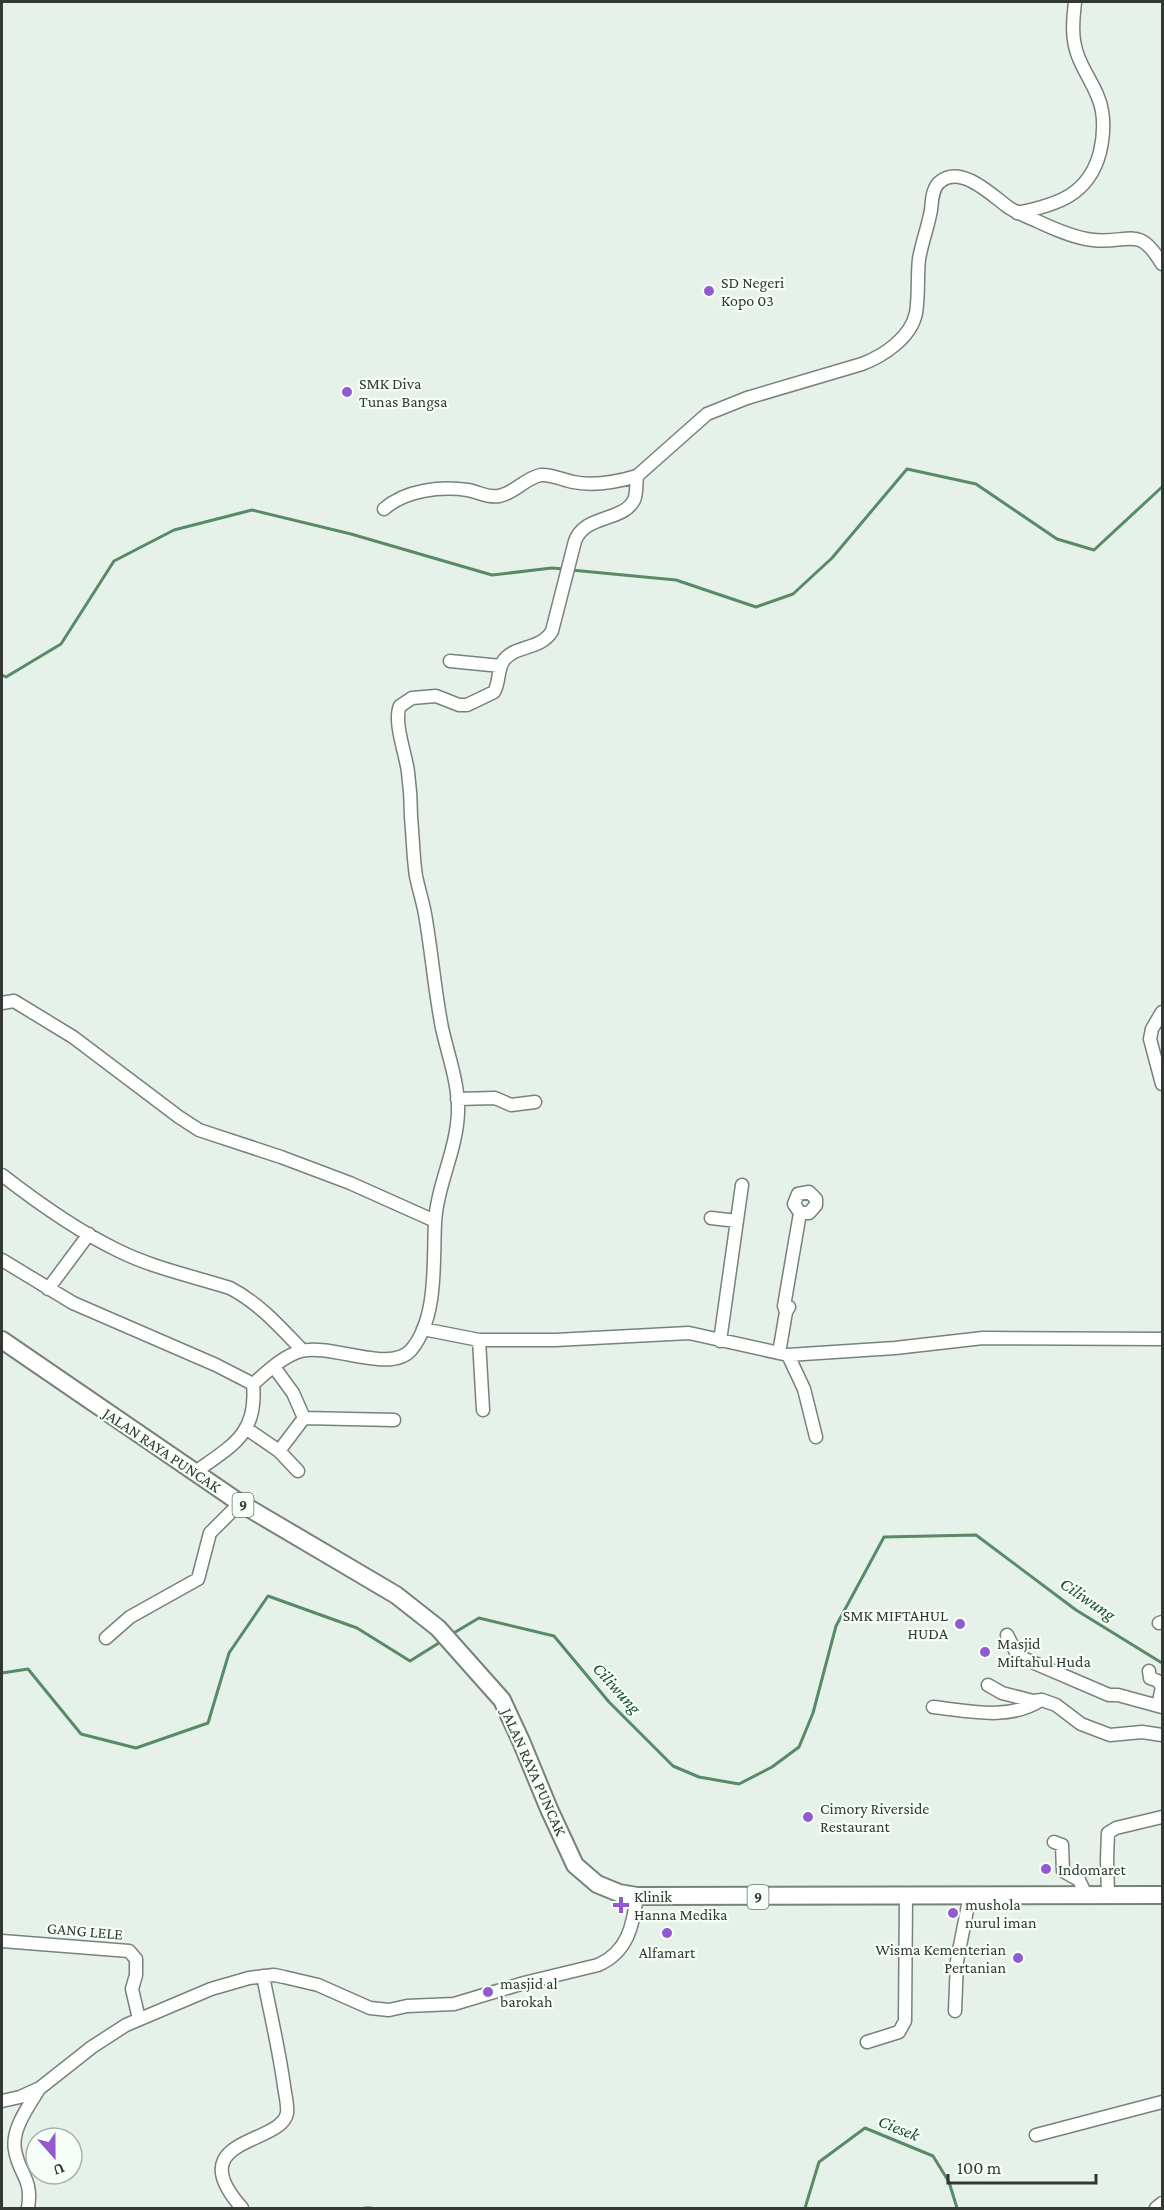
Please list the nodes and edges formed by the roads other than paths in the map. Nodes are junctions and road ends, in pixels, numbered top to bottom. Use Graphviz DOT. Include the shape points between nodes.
graph roads {
  1 [pos="1074,2"];
  2 [pos="1017,213"];
  3 [pos="1162,264"];
  4 [pos="637,476"];
  5 [pos="384,508"];
  6 [pos="450,661"];
  7 [pos="501,666"];
  8 [pos="4,1000"];
  9 [pos="1162,1012"];
  10 [pos="1162,1084"];
  11 [pos="457,1099"];
  12 [pos="535,1102"];
  13 [pos="2,1175"];
  14 [pos="742,1185"];
  15 [pos="802,1213"];
  16 [pos="711,1218"];
  17 [pos="435,1221"];
  18 [pos="737,1221"];
  19 [pos="89,1234"];
  20 [pos="2,1260"];
  21 [pos="48,1289"];
  22 [pos="423,1329"];
  23 [pos="2,1340"];
  24 [pos="479,1340"];
  25 [pos="1162,1340"];
  26 [pos="720,1341"];
  27 [pos="302,1350"];
  28 [pos="783,1354"];
  29 [pos="274,1367"];
  30 [pos="252,1384"];
  31 [pos="483,1410"];
  32 [pos="304,1418"];
  33 [pos="394,1420"];
  34 [pos="247,1430"];
  35 [pos="816,1437"];
  36 [pos="279,1451"];
  37 [pos="298,1472"];
  38 [pos="194,1473"];
  39 [pos="240,1503"];
  40 [pos="1007,1635"];
  41 [pos="106,1638"];
  42 [pos="1149,1671"];
  43 [pos="988,1685"];
  44 [pos="1042,1700"];
  45 [pos="933,1707"];
  46 [pos="1160,1707"];
  47 [pos="1162,1736"];
  48 [pos="1162,1817"];
  49 [pos="1054,1842"];
  50 [pos="970,1895"];
  51 [pos="1086,1895"];
  52 [pos="1108,1895"];
  53 [pos="1162,1895"];
  54 [pos="637,1896"];
  55 [pos="906,1896"];
  56 [pos="2,1941"];
  57 [pos="263,1976"];
  58 [pos="955,2012"];
  59 [pos="139,2019"];
  60 [pos="867,2042"];
  61 [pos="40,2088"];
  62 [pos="2,2101"];
  63 [pos="1162,2102"];
  64 [pos="1036,2135"];
  65 [pos="1162,2203"];
  66 [pos="28,2208"];
  67 [pos="242,2208"];
  68 [pos="1156,2208"];
  1 -- 2 [label="street" via="1073,40 1102,111 1101,149 1085,185 1057,202"];
  2 -- 3 [label="street" via="1085,239 1136,238 1152,248"];
  2 -- 4 [label="street" via="971,181 952,177 942,180 932,197 921,248 914,320 897,343 862,364 707,414"];
  4 -- 5 [label="street" via="585,483 540,476 503,495 434,490 413,493"];
  4 -- 7 [label="street" via="632,503 582,528 576,538 548,637 509,656"];
  6 -- 7 [label="street"];
  7 -- 11 [label="street" via="494,692 472,704 459,705 439,696 419,697 403,703 398,711 408,772 416,877 424,902 436,992"];
  8 -- 17 [label="street" via="21,1005 73,1037 199,1130 281,1156"];
  9 -- 10 [label="street" via="1150,1039"];
  11 -- 12 [label="street" via="495,1098 511,1105"];
  11 -- 17 [label="street" via="455,1132"];
  13 -- 19 [label="street"];
  14 -- 18 [label="street"];
  15 -- 28 [label="street"];
  16 -- 18 [label="street"];
  17 -- 22 [label="street" via="435,1271"];
  18 -- 26 [label="street"];
  19 -- 21 [label="street"];
  19 -- 27 [label="street" via="150,1264 239,1292 258,1305"];
  20 -- 21 [label="street"];
  21 -- 30 [label="street"];
  22 -- 24 [label="street"];
  22 -- 27 [label="street" via="412,1349 397,1358"];
  23 -- 38 [label="highway, JALAN RAYA PUNCAK / 9"];
  24 -- 26 [label="street" via="689,1332"];
  24 -- 31 [label="street"];
  25 -- 28 [label="street" via="984,1338"];
  26 -- 28 [label="street"];
  27 -- 29 [label="street"];
  28 -- 35 [label="street" via="804,1389"];
  29 -- 30 [label="street"];
  29 -- 32 [label="street" via="293,1393"];
  30 -- 34 [label="street" via="253,1404"];
  32 -- 33 [label="street"];
  32 -- 36 [label="street"];
  34 -- 36 [label="street"];
  34 -- 38 [label="street"];
  36 -- 37 [label="street"];
  38 -- 39 [label="highway, JALAN RAYA PUNCAK / 9"];
  39 -- 41 [label="street" via="210,1533 198,1579 130,1617"];
  39 -- 54 [label="highway, JALAN RAYA PUNCAK / 9" via="396,1594 438,1628 502,1700 575,1865 597,1884"];
  40 -- 46 [label="street" via="1018,1656 1109,1695"];
  42 -- 46 [label="street" via="1150,1678 1162,1688"];
  43 -- 44 [label="street" via="1002,1694"];
  44 -- 45 [label="street" via="1027,1710 1004,1713"];
  44 -- 47 [label="street" via="1056,1705 1081,1724 1110,1735 1142,1732"];
  48 -- 52 [label="street" via="1108,1833"];
  49 -- 51 [label="street" via="1062,1845 1063,1871 1079,1880"];
  50 -- 51 [label="highway, JALAN RAYA PUNCAK / 9"];
  50 -- 55 [label="highway, JALAN RAYA PUNCAK / 9"];
  50 -- 58 [label="street" via="957,1961"];
  51 -- 52 [label="highway, JALAN RAYA PUNCAK / 9"];
  52 -- 53 [label="highway, JALAN RAYA PUNCAK / 9"];
  54 -- 55 [label="highway, JALAN RAYA PUNCAK / 9"];
  54 -- 57 [label="street" via="628,1939 609,1960 454,2004 370,2008 318,1985"];
  55 -- 60 [label="street" via="905,2021 899,2032"];
  56 -- 59 [label="street, GANG LELE" via="129,1951 136,1959 132,1989"];
  57 -- 59 [label="street" via="212,1989"];
  57 -- 67 [label="street" via="287,2113 280,2124 245,2142 225,2160 225,2187"];
  59 -- 61 [label="street" via="100,2042"];
  61 -- 62 [label="street"];
  61 -- 66 [label="street" via="14,2142 30,2191"];
  63 -- 64 [label="street"];
  65 -- 68 [label="street"];
}
